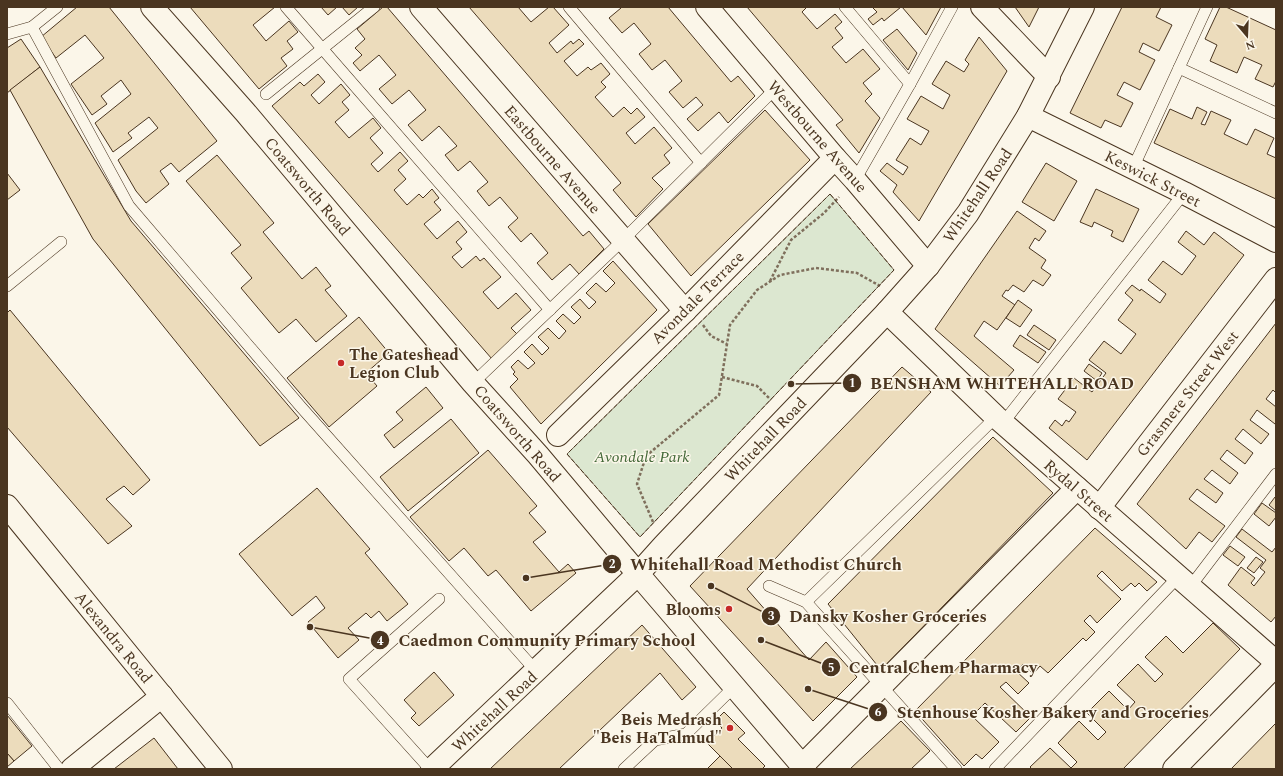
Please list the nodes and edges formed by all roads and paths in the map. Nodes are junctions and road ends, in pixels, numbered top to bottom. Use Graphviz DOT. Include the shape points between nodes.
graph roads {
  1 [pos="57,7"];
  2 [pos="152,7"];
  3 [pos="286,7"];
  4 [pos="374,7"];
  5 [pos="421,7"];
  6 [pos="569,7"];
  7 [pos="707,7"];
  8 [pos="845,7"];
  9 [pos="952,7"];
  10 [pos="982,7"];
  11 [pos="1083,7"];
  12 [pos="1207,7"];
  13 [pos="32,27"];
  14 [pos="7,34"];
  15 [pos="321,48"];
  16 [pos="1179,68"];
  17 [pos="1049,77"];
  18 [pos="910,84"];
  19 [pos="776,88"];
  20 [pos="266,94"];
  21 [pos="1276,112"];
  22 [pos="1028,116"];
  23 [pos="835,158"];
  24 [pos="701,164"];
  25 [pos="1132,168"];
  26 [pos="855,180"];
  27 [pos="1184,193"];
  28 [pos="623,240"];
  29 [pos="1276,241"];
  30 [pos="61,242"];
  31 [pos="928,266"];
  32 [pos="1276,279"];
  33 [pos="770,282"];
  34 [pos="7,286"];
  35 [pos="893,304"];
  36 [pos="550,310"];
  37 [pos="685,311"];
  38 [pos="722,377"];
  39 [pos="473,383"];
  40 [pos="787,416"];
  41 [pos="1000,420"];
  42 [pos="558,435"];
  43 [pos="1276,474"];
  44 [pos="1077,488"];
  45 [pos="7,506"];
  46 [pos="1099,508"];
  47 [pos="664,545"];
  48 [pos="638,574"];
  49 [pos="1184,582"];
  50 [pos="769,586"];
  51 [pos="440,598"];
  52 [pos="806,602"];
  53 [pos="1276,663"];
  54 [pos="536,670"];
  55 [pos="881,686"];
  56 [pos="734,687"];
  57 [pos="162,696"];
  58 [pos="7,703"];
  59 [pos="803,767"];
  60 [pos="59,769"];
  61 [pos="72,769"];
  62 [pos="220,769"];
  63 [pos="431,769"];
  64 [pos="624,769"];
  65 [pos="956,769"];
  66 [pos="995,769"];
  67 [pos="1174,769"];
  1 -- 13 [label="lane"];
  2 -- 39 [label="street, Coatsworth Road" via="245,112"];
  3 -- 15 [label="lane"];
  4 -- 15 [label="lane"];
  5 -- 28 [label="street, Eastbourne Avenue"];
  6 -- 24 [label="lane"];
  7 -- 19 [label="street, Westbourne Avenue"];
  8 -- 18 [label="lane"];
  9 -- 18 [label="lane"];
  10 -- 17 [label="street"];
  11 -- 17 [label="street, Whitehall Road"];
  12 -- 16 [label="lane"];
  13 -- 14 [label="lane"];
  13 -- 54 [label="lane" via="129,206 301,406"];
  15 -- 20 [label="lane"];
  15 -- 36 [label="lane"];
  16 -- 21 [label="lane"];
  16 -- 25 [label="lane"];
  17 -- 22 [label="street, Whitehall Road"];
  18 -- 26 [label="lane"];
  19 -- 23 [label="street, Westbourne Avenue"];
  19 -- 24 [label="lane"];
  22 -- 25 [label="street, Keswick Street"];
  22 -- 31 [label="street, Whitehall Road" via="968,213"];
  23 -- 26 [label="street, Westbourne Avenue"];
  23 -- 37 [label="street, Avondale Terrace"];
  24 -- 28 [label="lane"];
  25 -- 27 [label="street, Keswick Street"];
  26 -- 31 [label="street, Westbourne Avenue"];
  26 -- 33 [label="path" via="824,213 791,240"];
  27 -- 29 [label="street, Keswick Street"];
  27 -- 41 [label="lane"];
  28 -- 36 [label="lane"];
  28 -- 37 [label="street, Eastbourne Avenue"];
  30 -- 34 [label="lane"];
  31 -- 35 [label="street, Whitehall Road"];
  32 -- 46 [label="street, Grasmere Street West"];
  33 -- 35 [label="path" via="780,275 816,268 857,273"];
  33 -- 38 [label="path" via="757,290 730,325"];
  35 -- 40 [label="street, Whitehall Road"];
  35 -- 41 [label="street, Rydal Street"];
  36 -- 39 [label="lane"];
  37 -- 42 [label="street, Avondale Terrace"];
  38 -- 40 [label="path" via="757,386"];
  38 -- 47 [label="path" via="719,395 646,456 637,484"];
  39 -- 48 [label="street, Coatsworth Road" via="538,455"];
  40 -- 47 [label="street, Whitehall Road"];
  41 -- 44 [label="street, Rydal Street"];
  41 -- 52 [label="lane"];
  43 -- 49 [label="lane"];
  44 -- 46 [label="street, Rydal Street"];
  44 -- 55 [label="street"];
  45 -- 57 [label="street, Alexandra Road"];
  46 -- 49 [label="street, Rydal Street"];
  47 -- 48 [label="street, Whitehall Road"];
  48 -- 54 [label="street, Whitehall Road"];
  48 -- 56 [label="street, Coatsworth Road"];
  49 -- 53 [label="street, Rydal Street"];
  49 -- 66 [label="lane"];
  50 -- 52 [label="lane"];
  51 -- 63 [label="lane" via="349,679"];
  52 -- 55 [label="lane"];
  53 -- 67 [label="street"];
  54 -- 63 [label="street, Whitehall Road"];
  55 -- 59 [label="street"];
  55 -- 65 [label="lane"];
  56 -- 59 [label="street, Coatsworth Road"];
  56 -- 64 [label="lane" via="686,734 655,740"];
  57 -- 61 [label="street"];
  57 -- 62 [label="street, Alexandra Road"];
  58 -- 60 [label="lane"];
}
